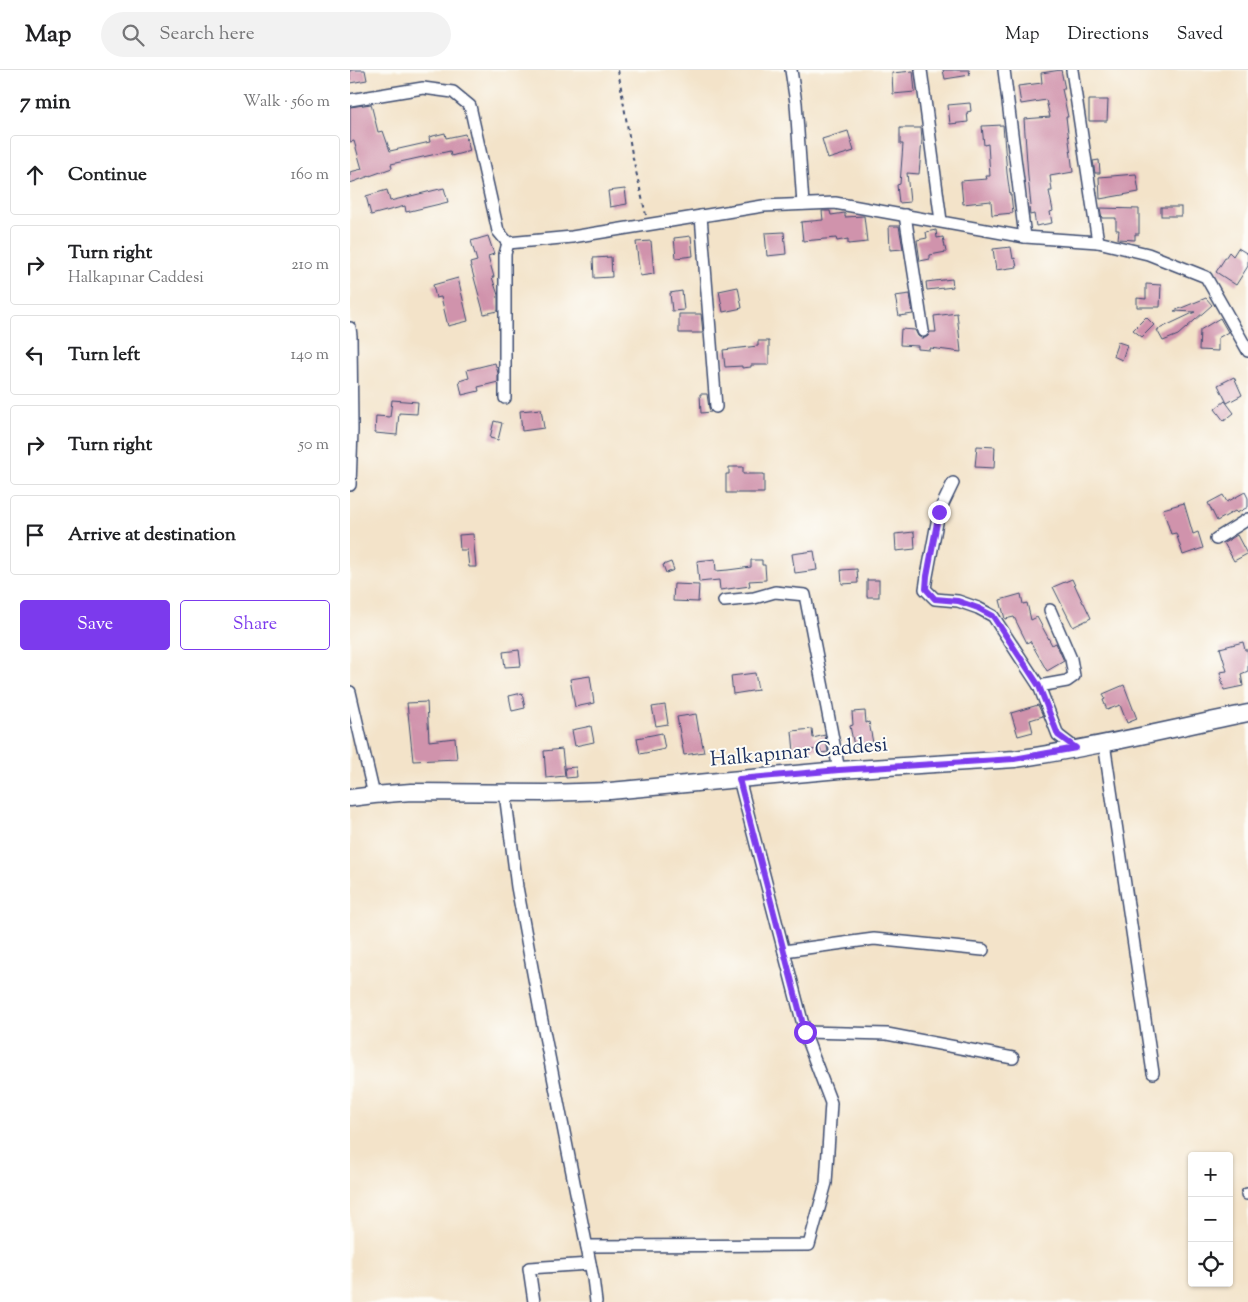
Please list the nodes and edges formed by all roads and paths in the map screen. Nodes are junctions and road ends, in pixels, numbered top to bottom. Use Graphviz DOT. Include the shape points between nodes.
graph roads {
  1 [pos="618,70"];
  2 [pos="791,70"];
  3 [pos="921,70"];
  4 [pos="1004,70"];
  5 [pos="1072,70"];
  6 [pos="350,100"];
  7 [pos="803,204"];
  8 [pos="905,215"];
  9 [pos="701,216"];
  10 [pos="941,222"];
  11 [pos="648,225"];
  12 [pos="1025,237"];
  13 [pos="1098,242"];
  14 [pos="508,243"];
  15 [pos="350,328"];
  16 [pos="923,331"];
  17 [pos="1248,351"];
  18 [pos="505,398"];
  19 [pos="716,407"];
  20 [pos="953,483"];
  21 [pos="350,484"];
  22 [pos="1248,519"];
  23 [pos="1216,539"];
  24 [pos="724,601"];
  25 [pos="1050,610"];
  26 [pos="1039,686"];
  27 [pos="350,692"];
  28 [pos="1248,713"];
  29 [pos="1104,743"];
  30 [pos="1076,748"];
  31 [pos="839,770"];
  32 [pos="739,779"];
  33 [pos="374,795"];
  34 [pos="350,798"];
  35 [pos="506,801"];
  36 [pos="984,950"];
  37 [pos="784,951"];
  38 [pos="805,1032"];
  39 [pos="1013,1058"];
  40 [pos="1153,1073"];
  41 [pos="587,1246"];
  42 [pos="590,1264"];
  43 [pos="534,1302"];
  44 [pos="596,1302"];
  1 -- 11 [label="path"];
  2 -- 7 [label="street"];
  3 -- 10 [label="street"];
  4 -- 12 [label="street"];
  5 -- 13 [label="street"];
  6 -- 14 [label="street" via="423,88 453,92 470,106 498,231"];
  7 -- 8 [label="street" via="835,203"];
  7 -- 9 [label="street" via="763,206"];
  8 -- 10 [label="street"];
  8 -- 16 [label="street"];
  9 -- 11 [label="street"];
  9 -- 19 [label="street"];
  10 -- 12 [label="street"];
  11 -- 14 [label="street"];
  12 -- 13 [label="street"];
  13 -- 17 [label="street" via="1148,254 1206,277"];
  14 -- 18 [label="street" via="505,254"];
  15 -- 21 [label="street"];
  20 -- 26 [label="street" via="939,512 926,589 935,599 958,601 993,616"];
  22 -- 23 [label="street"];
  24 -- 31 [label="street" via="775,592 805,595"];
  25 -- 26 [label="street" via="1071,660 1074,676 1067,681"];
  26 -- 30 [label="street" via="1058,735"];
  27 -- 33 [label="street"];
  28 -- 29 [label="main road, Halkapınar Caddesi"];
  29 -- 30 [label="main road, Halkapınar Caddesi"];
  29 -- 40 [label="street"];
  30 -- 31 [label="main road, Halkapınar Caddesi" via="1006,760"];
  31 -- 32 [label="main road, Halkapınar Caddesi"];
  32 -- 33 [label="main road, Halkapınar Caddesi" via="602,791"];
  32 -- 37 [label="street"];
  33 -- 34 [label="main road, Halkapınar Caddesi"];
  35 -- 41 [label="street" via="517,887"];
  36 -- 37 [label="street" via="874,939"];
  37 -- 38 [label="street"];
  38 -- 39 [label="street" via="887,1034"];
  38 -- 41 [label="street" via="831,1103 826,1183 809,1245"];
  41 -- 42 [label="street"];
  42 -- 43 [label="street" via="529,1268"];
  42 -- 44 [label="street"];
}
